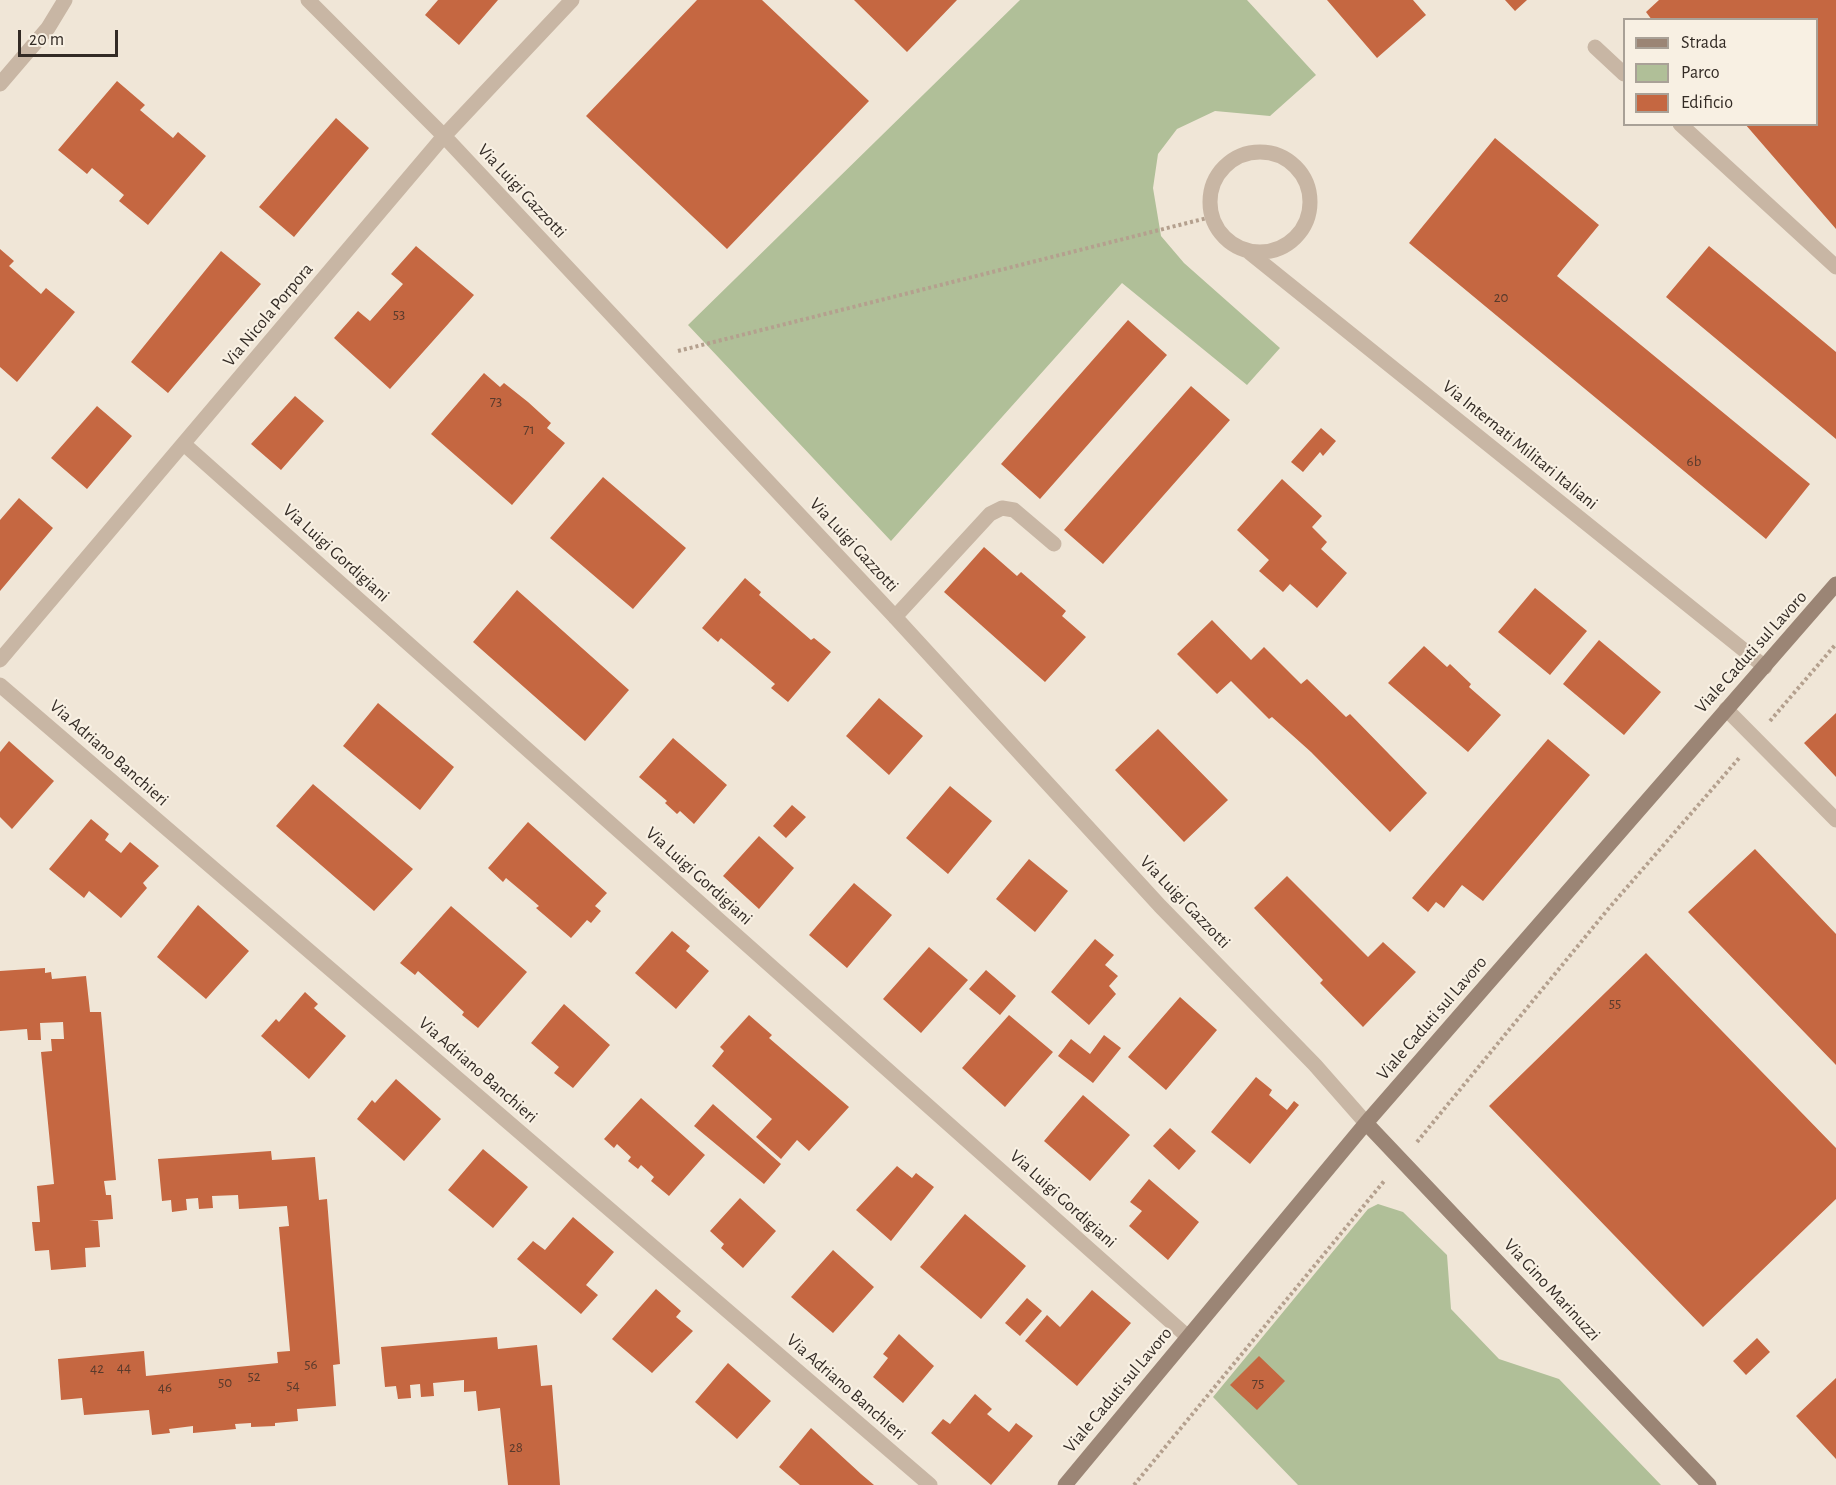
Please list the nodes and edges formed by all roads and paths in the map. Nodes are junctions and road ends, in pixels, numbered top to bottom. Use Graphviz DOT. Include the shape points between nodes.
graph roads {
  1 [pos="65,0"];
  2 [pos="308,0"];
  3 [pos="572,0"];
  4 [pos="1595,47"];
  5 [pos="1623,73"];
  6 [pos="0,84"];
  7 [pos="1682,126"];
  8 [pos="444,136"];
  9 [pos="1211,218"];
  10 [pos="1250,253"];
  11 [pos="1836,267"];
  12 [pos="651,358"];
  13 [pos="185,445"];
  14 [pos="1054,544"];
  15 [pos="1836,584"];
  16 [pos="895,617"];
  17 [pos="1836,645"];
  18 [pos="0,660"];
  19 [pos="1765,668"];
  20 [pos="0,685"];
  21 [pos="1726,709"];
  22 [pos="1755,739"];
  23 [pos="1836,820"];
  24 [pos="1366,1123"];
  25 [pos="1401,1160"];
  26 [pos="1188,1337"];
  27 [pos="930,1485"];
  28 [pos="1065,1485"];
  29 [pos="1134,1485"];
  30 [pos="1709,1485"];
  1 -- 6 [label="street" via="48,28"];
  2 -- 8 [label="street, Via Luigi Gazzotti"];
  3 -- 8 [label="street, Via Nicola Porpora"];
  4 -- 5 [label="street"];
  7 -- 11 [label="street"];
  8 -- 12 [label="street, Via Luigi Gazzotti"];
  8 -- 13 [label="street, Via Nicola Porpora"];
  9 -- 10 [label="street, Via Internati Militari Italiani" via="1230,244"];
  9 -- 10 [label="street" via="1212,184 1228,162 1246,153 1272,153 1298,168 1309,187 1310,213 1297,238 1280,250"];
  9 -- 12 [label="path"];
  10 -- 19 [label="street, Via Internati Militari Italiani"];
  12 -- 16 [label="street, Via Luigi Gazzotti"];
  13 -- 18 [label="street, Via Nicola Porpora"];
  13 -- 26 [label="street, Via Luigi Gordigiani"];
  14 -- 16 [label="street" via="1014,510 1002,507 990,514"];
  15 -- 19 [label="street, Viale Caduti sul Lavoro"];
  16 -- 24 [label="street, Via Luigi Gazzotti"];
  17 -- 22 [label="path"];
  19 -- 21 [label="street, Viale Caduti sul Lavoro"];
  20 -- 27 [label="street, Via Adriano Banchieri"];
  21 -- 22 [label="street"];
  21 -- 24 [label="street, Viale Caduti sul Lavoro"];
  22 -- 23 [label="street"];
  22 -- 25 [label="path"];
  24 -- 25 [label="street, Via Gino Marinuzzi"];
  24 -- 26 [label="street, Viale Caduti sul Lavoro"];
  25 -- 29 [label="path"];
  25 -- 30 [label="street, Via Gino Marinuzzi"];
  26 -- 28 [label="street, Viale Caduti sul Lavoro"];
}
